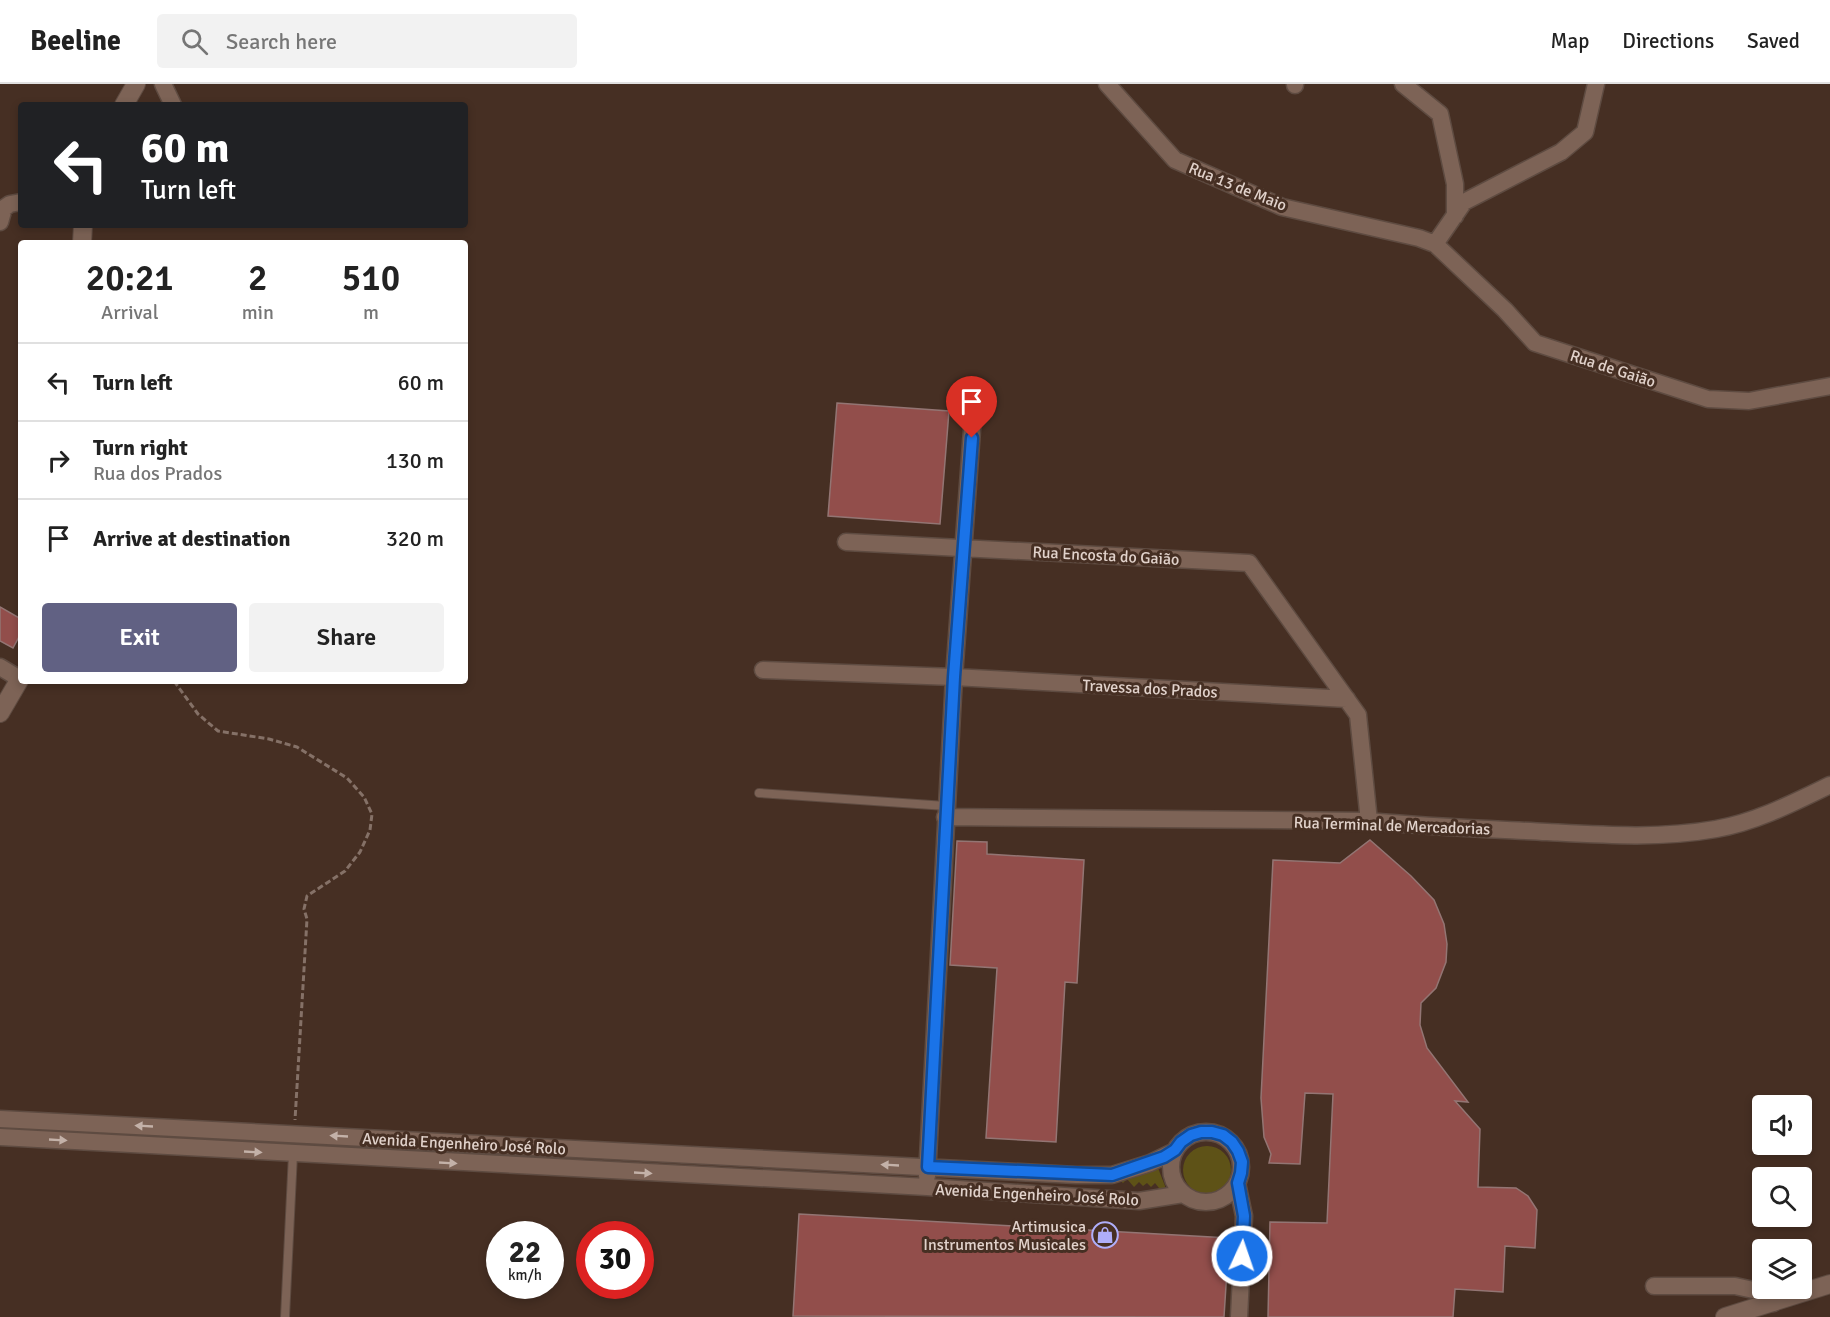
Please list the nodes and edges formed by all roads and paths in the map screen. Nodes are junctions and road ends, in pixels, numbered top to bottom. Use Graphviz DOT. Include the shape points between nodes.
graph roads {
  1 [pos="136,84"];
  2 [pos="163,84"];
  3 [pos="1107,84"];
  4 [pos="1403,84"];
  5 [pos="1596,84"];
  6 [pos="126,102"];
  7 [pos="172,102"];
  8 [pos="18,203"];
  9 [pos="1455,216"];
  10 [pos="0,222"];
  11 [pos="1435,244"];
  12 [pos="1830,386"];
  13 [pos="974,416"];
  14 [pos="846,542"];
  15 [pos="963,548"];
  16 [pos="0,667"];
  17 [pos="763,670"];
  18 [pos="18,677"];
  19 [pos="954,677"];
  20 [pos="18,682"];
  21 [pos="176,684"];
  22 [pos="1347,699"];
  23 [pos="0,713"];
  24 [pos="1830,785"];
  25 [pos="759,793"];
  26 [pos="946,812"];
  27 [pos="1370,821"];
  28 [pos="0,1119"];
  29 [pos="294,1134"];
  30 [pos="0,1137"];
  31 [pos="1175,1150"];
  32 [pos="293,1154"];
  33 [pos="928,1167"];
  34 [pos="1238,1183"];
  35 [pos="927,1187"];
  36 [pos="1184,1194"];
  37 [pos="1830,1284"];
  38 [pos="1654,1286"];
  39 [pos="1773,1303"];
  40 [pos="1734,1316"];
  41 [pos="285,1317"];
  42 [pos="1239,1317"];
  1 -- 6 [label="street"];
  2 -- 7 [label="street"];
  3 -- 11 [label="street, Rua 13 de Maio" via="1175,160 1282,207"];
  4 -- 9 [label="street" via="1440,114 1455,184"];
  5 -- 9 [label="street" via="1585,132 1561,152 1464,202"];
  8 -- 10 [label="street" via="4,208"];
  9 -- 11 [label="street"];
  11 -- 12 [label="street, Rua de Gaião" via="1535,343 1708,399 1749,401"];
  13 -- 15 [label="street"];
  14 -- 15 [label="street, Rua Encosta do Gaião"];
  15 -- 19 [label="street"];
  15 -- 22 [label="street, Rua Encosta do Gaião" via="1249,562"];
  16 -- 18 [label="street"];
  17 -- 19 [label="street, Travessa dos Prados"];
  19 -- 22 [label="street, Travessa dos Prados"];
  19 -- 26 [label="street"];
  20 -- 23 [label="street"];
  21 -- 29 [label="path" via="198,714 218,731 297,747 347,777 372,814 360,852 345,871 306,896"];
  22 -- 27 [label="street" via="1358,715"];
  24 -- 27 [label="street, Rua Terminal de Mercadorias" via="1770,814 1717,829 1670,835"];
  25 -- 26 [label="lane"];
  26 -- 27 [label="street, Rua Terminal de Mercadorias"];
  26 -- 33 [label="street"];
  29 -- 28 [label="street, Avenida Engenheiro José Rolo, one-way"];
  33 -- 29 [label="street, Avenida Engenheiro José Rolo, one-way"];
  30 -- 32 [label="street, Avenida Engenheiro José Rolo, one-way"];
  31 -- 33 [label="street, Avenida Engenheiro José Rolo" via="1112,1175"];
  31 -- 34 [label="street, Avenida Engenheiro José Rolo" via="1191,1135 1223,1135 1232,1142 1242,1162"];
  31 -- 36 [label="street" via="1172,1174"];
  32 -- 35 [label="street, Avenida Engenheiro José Rolo, one-way"];
  32 -- 41 [label="lane"];
  33 -- 35 [label="street, Avenida Engenheiro José Rolo"];
  34 -- 36 [label="street, Avenida Engenheiro José Rolo" via="1231,1192 1213,1201"];
  34 -- 42 [label="street, Avenida Engenheiro José Rolo" via="1244,1216"];
  35 -- 36 [label="street, Avenida Engenheiro José Rolo" via="1138,1201"];
  37 -- 39 [label="street"];
  38 -- 39 [label="street" via="1735,1286 1758,1291"];
  39 -- 40 [label="street"];
}
